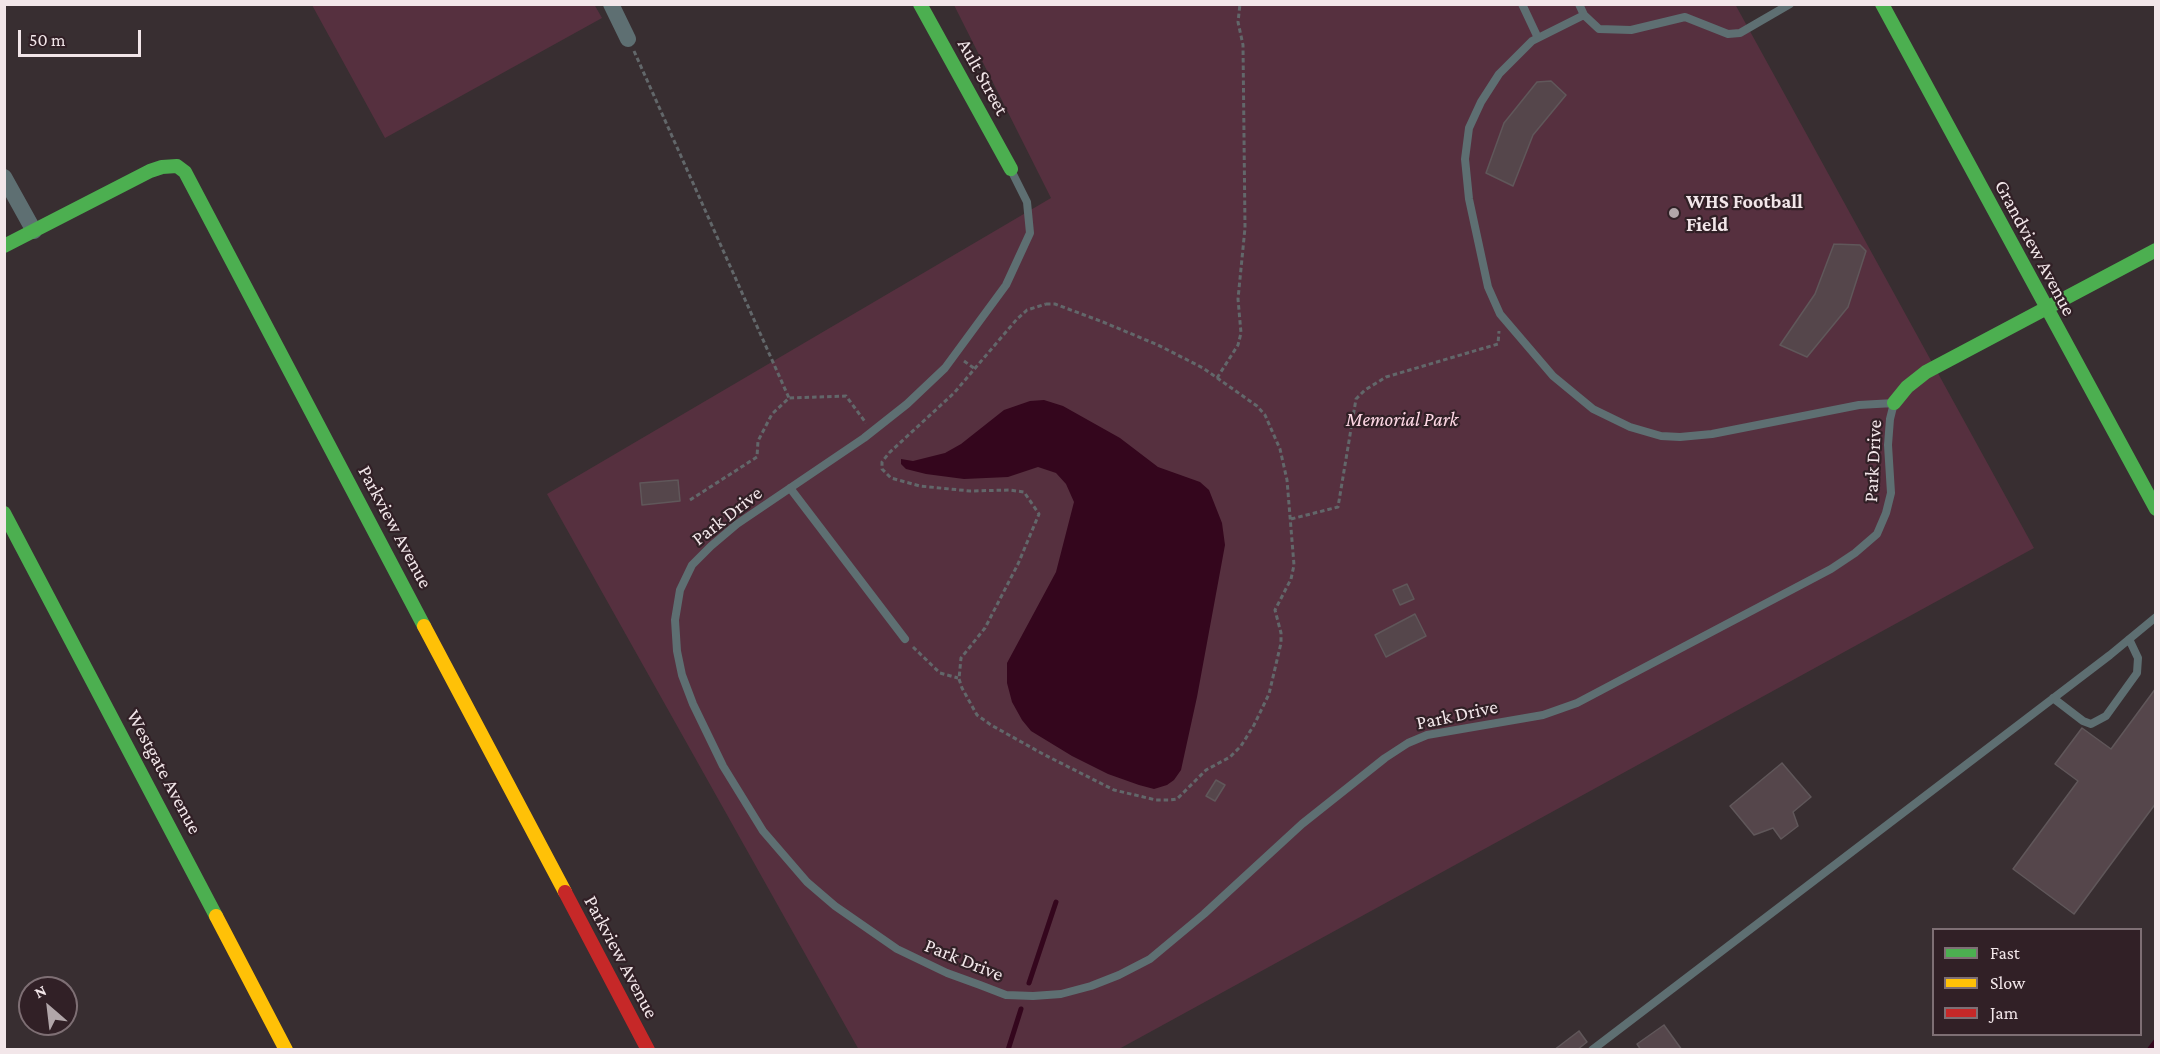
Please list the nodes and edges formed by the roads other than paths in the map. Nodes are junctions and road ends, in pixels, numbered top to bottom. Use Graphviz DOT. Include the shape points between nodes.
graph roads {
  1 [pos="611,4"];
  2 [pos="920,4"];
  3 [pos="1522,4"];
  4 [pos="1579,4"];
  5 [pos="1790,4"];
  6 [pos="1881,4"];
  7 [pos="1584,15"];
  8 [pos="1538,38"];
  9 [pos="628,39"];
  10 [pos="1011,169"];
  11 [pos="4,177"];
  12 [pos="34,231"];
  13 [pos="4,246"];
  14 [pos="2156,250"];
  15 [pos="2046,308"];
  16 [pos="1894,403"];
  17 [pos="790,488"];
  18 [pos="2156,509"];
  19 [pos="4,513"];
  20 [pos="2156,617"];
  21 [pos="905,639"];
  22 [pos="2129,639"];
  23 [pos="2053,698"];
  24 [pos="286,1050"];
  25 [pos="648,1050"];
  26 [pos="1592,1050"];
  1 -- 9 [label="street"];
  2 -- 10 [label="street, Ault Street"];
  3 -- 8 [label="lane"];
  4 -- 7 [label="lane"];
  5 -- 7 [label="lane" via="1740,33 1728,34 1685,17 1631,30 1599,28"];
  6 -- 15 [label="street, Grandview Avenue"];
  7 -- 8 [label="lane"];
  8 -- 16 [label="lane" via="1499,74 1481,102 1468,128 1465,159 1469,199 1488,287 1500,314 1552,376 1593,409 1630,427 1661,436 1713,434 1859,405"];
  10 -- 17 [label="lane, Park Drive" via="1027,202 1030,233 1006,285 945,368 872,431"];
  11 -- 12 [label="street"];
  12 -- 13 [label="street"];
  12 -- 25 [label="street, Parkview Avenue" via="162,166 177,166 185,172"];
  14 -- 15 [label="street"];
  15 -- 16 [label="street" via="1926,372"];
  15 -- 18 [label="street, Grandview Avenue"];
  16 -- 17 [label="lane, Park Drive" via="1888,445 1891,493 1886,513 1877,534 1855,553 1821,575 1577,703 1543,715 1427,735 1408,743 1302,824 1150,958 1119,975 1061,994 1006,994 947,973 866,929 807,882 784,856 763,831 723,766 682,675 675,620 680,590 692,565 711,546"];
  17 -- 21 [label="lane"];
  19 -- 24 [label="street, Westgate Avenue"];
  20 -- 22 [label="lane"];
  22 -- 23 [label="lane"];
  22 -- 23 [label="lane" via="2138,658 2137,673 2106,716 2091,724 2083,722"];
  23 -- 26 [label="lane"];
}
